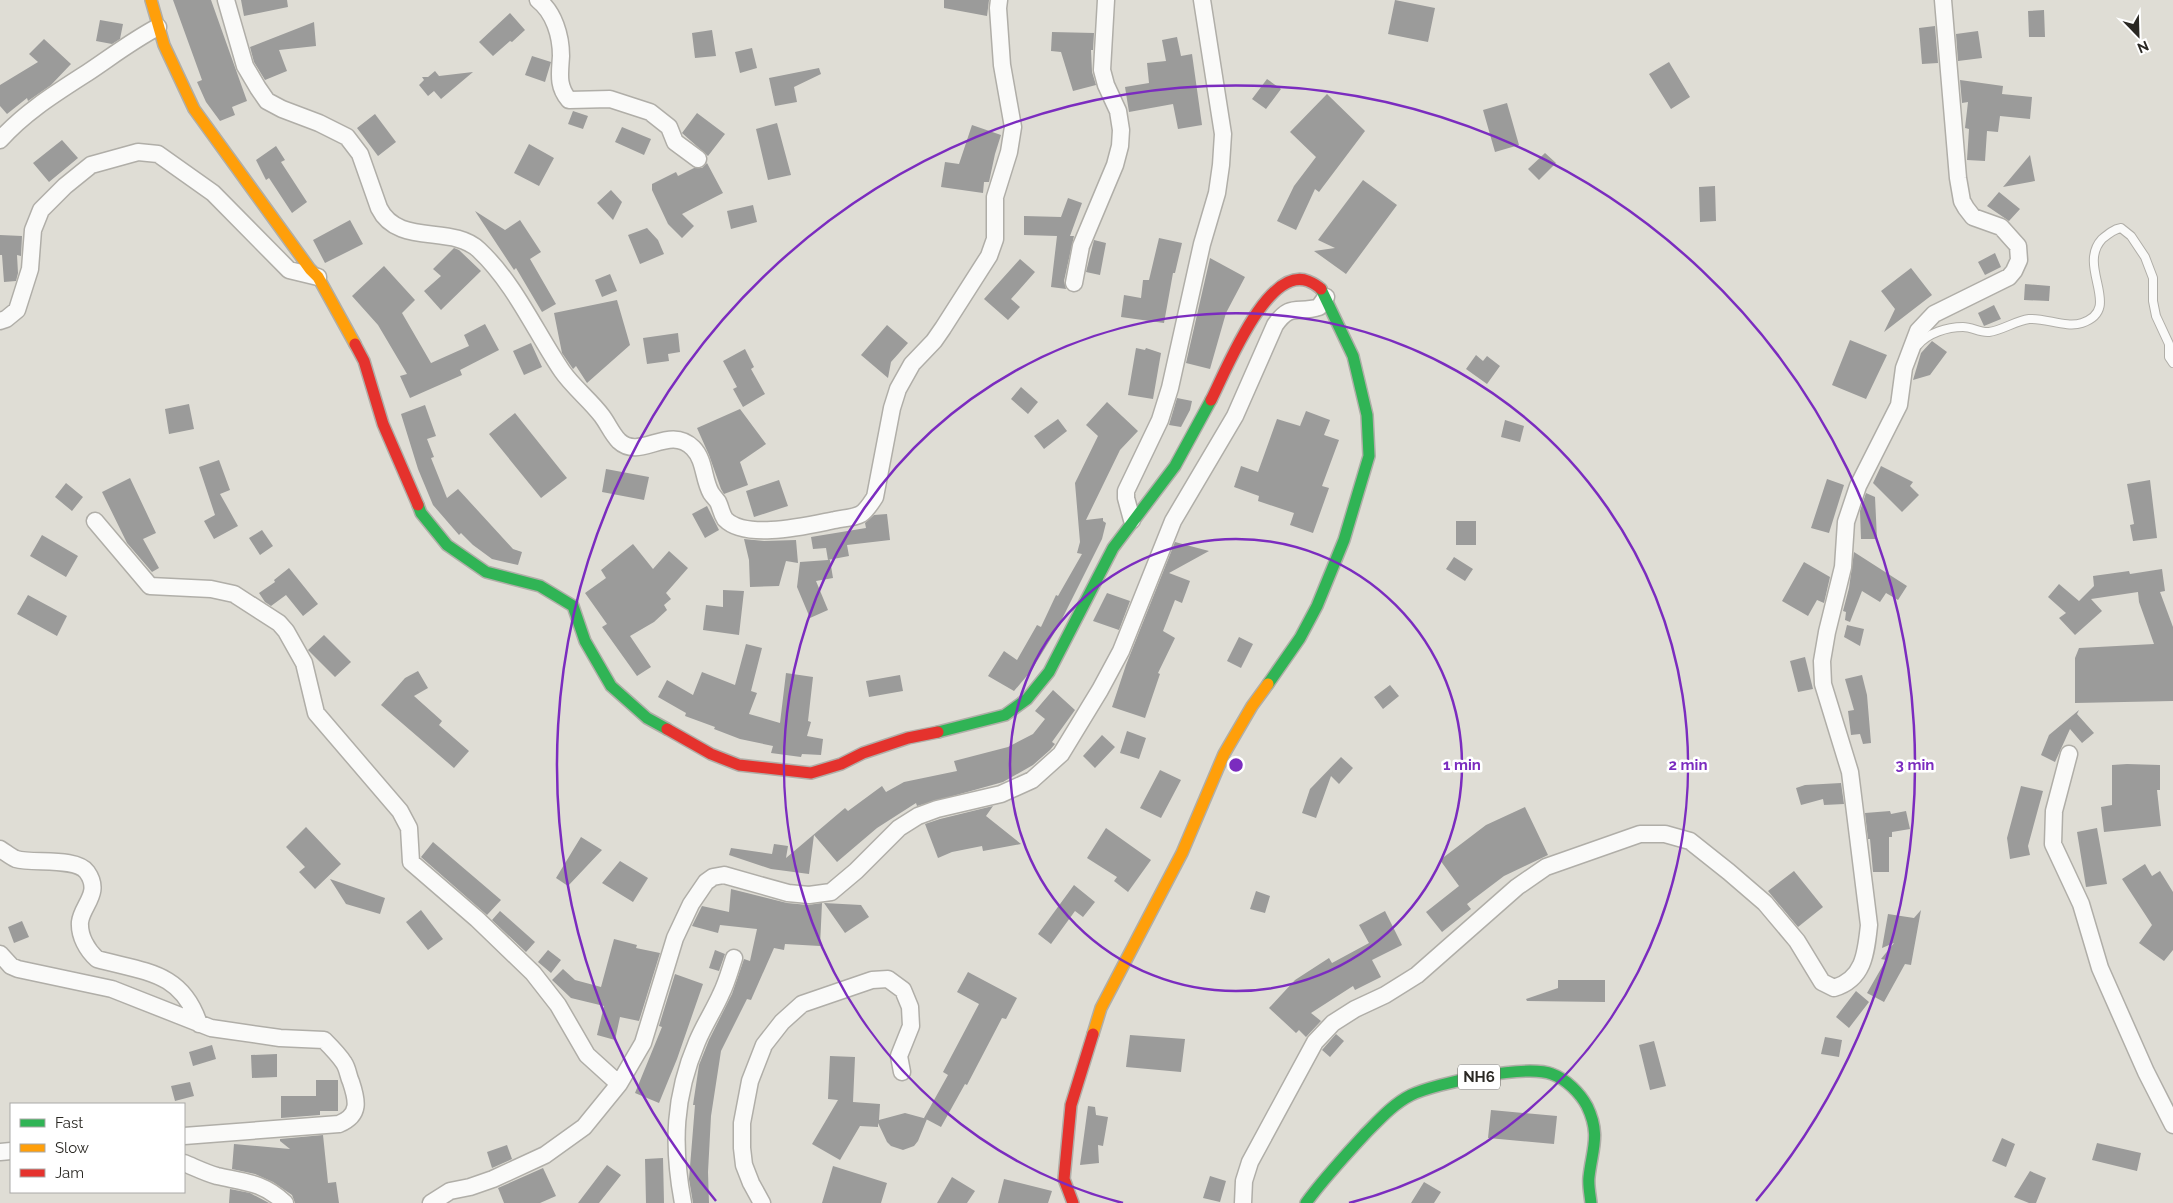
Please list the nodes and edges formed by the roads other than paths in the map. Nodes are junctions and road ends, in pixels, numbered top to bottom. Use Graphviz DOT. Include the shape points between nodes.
graph roads {
  1 [pos="151,0"];
  2 [pos="226,0"];
  3 [pos="538,0"];
  4 [pos="999,0"];
  5 [pos="1106,0"];
  6 [pos="1202,0"];
  7 [pos="1943,0"];
  8 [pos="158,27"];
  9 [pos="0,140"];
  10 [pos="698,159"];
  11 [pos="318,277"];
  12 [pos="1074,283"];
  13 [pos="1326,297"];
  14 [pos="0,321"];
  15 [pos="2173,363"];
  16 [pos="1904,368"];
  17 [pos="1132,520"];
  18 [pos="95,521"];
  19 [pos="2069,754"];
  20 [pos="0,849"];
  21 [pos="0,954"];
  22 [pos="734,958"];
  23 [pos="198,1024"];
  24 [pos="902,1072"];
  25 [pos="619,1084"];
  26 [pos="2173,1125"];
  27 [pos="185,1136"];
  28 [pos="185,1163"];
  29 [pos="285,1203"];
  30 [pos="431,1203"];
  31 [pos="683,1203"];
  32 [pos="762,1203"];
  33 [pos="1073,1203"];
  34 [pos="1243,1203"];
  35 [pos="1306,1203"];
  36 [pos="1591,1203"];
  1 -- 8 [label="main road"];
  2 -- 4 [label="street" via="246,66 267,101 347,137 360,154 379,208 390,223 417,233 464,240 477,248 516,295 563,373 596,409 617,439 630,447 669,439 683,441 697,453 710,492 731,524 753,529 790,529 860,515 869,506 875,497 898,389 912,364 934,342 989,256 995,239 995,197 1014,127 1002,65"];
  3 -- 10 [label="street" via="554,21 560,39 559,79 562,92 569,100 610,99 650,112 669,127 675,142"];
  5 -- 12 [label="street" via="1102,70 1118,111 1120,146 1081,246"];
  6 -- 17 [label="street" via="1223,134 1221,165 1170,388 1160,420 1126,491"];
  7 -- 16 [label="street" via="1962,201 1973,217 2001,227 2015,241 2020,253 2018,264 2008,277 1928,319 1918,331"];
  8 -- 9 [label="street" via="52,96 14,124"];
  8 -- 11 [label="main road" via="194,109"];
  11 -- 14 [label="street" via="289,270 213,193 158,154 138,152 91,165 41,210 33,230 30,269 17,310"];
  11 -- 17 [label="main road" via="364,362 383,424 421,513 447,545 486,572 540,586 573,606 586,641 611,686 648,718 711,754 739,765 811,773 908,738 1005,715 1027,698 1049,672 1113,548"];
  13 -- 17 [label="main road" via="1319,286 1302,279 1287,281 1273,292 1232,353 1218,388 1175,466"];
  13 -- 25 [label="street" via="1318,307 1288,311 1275,325 1235,416 1173,521 1121,650 1061,754 1032,780 1001,794 918,816 900,828 831,892 788,893 724,875 706,882 674,938 644,1043"];
  13 -- 33 [label="main road" via="1353,356 1367,415 1369,456 1344,540 1317,606 1300,638 1252,706 1224,754 1182,852 1101,1008 1071,1105 1064,1179"];
  15 -- 16 [label="lane" via="2169,344 2156,316 2153,278 2145,257 2122,228 2107,234 2093,254 2093,268 2101,297 2097,312 2088,320 2075,324 2030,319 1991,332 1963,327 1934,333 1925,337"];
  16 -- 34 [label="street" via="1899,405 1858,486 1846,522 1843,567 1822,661 1823,684 1850,772 1869,925 1866,950 1856,975 1847,984 1834,988 1822,982 1797,941 1765,902 1690,841 1665,834 1640,834 1584,852 1546,867 1517,886 1418,975 1333,1023 1315,1042 1250,1162 1244,1181"];
  18 -- 25 [label="street" via="150,586 212,589 234,594 283,627 304,663 316,713 375,779 409,828 411,862 477,918 534,973 588,1055"];
  19 -- 26 [label="street" via="2054,811 2053,844 2081,904 2100,968"];
  20 -- 23 [label="street" via="17,859 63,862 85,869 93,887 80,921 89,952 97,959 167,979 191,1003"];
  21 -- 23 [label="street" via="11,966 23,971 112,989"];
  22 -- 31 [label="street" via="722,992 698,1040 680,1091 676,1136"];
  23 -- 27 [label="street" via="280,1038 324,1040 346,1066 357,1103 348,1120 339,1124"];
  24 -- 32 [label="street" via="899,1056 911,1026 910,1007 903,990 888,979 872,980 802,1004 782,1022 764,1045 750,1081 742,1123 744,1166"];
  25 -- 30 [label="street" via="584,1127 545,1155 493,1179 450,1191"];
  28 -- 29 [label="street" via="216,1176 261,1186"];
  35 -- 36 [label="main road, NH6" via="1324,1177 1388,1110 1411,1095 1450,1083 1525,1071 1551,1073 1571,1085 1587,1106 1596,1135 1589,1178"];
}
